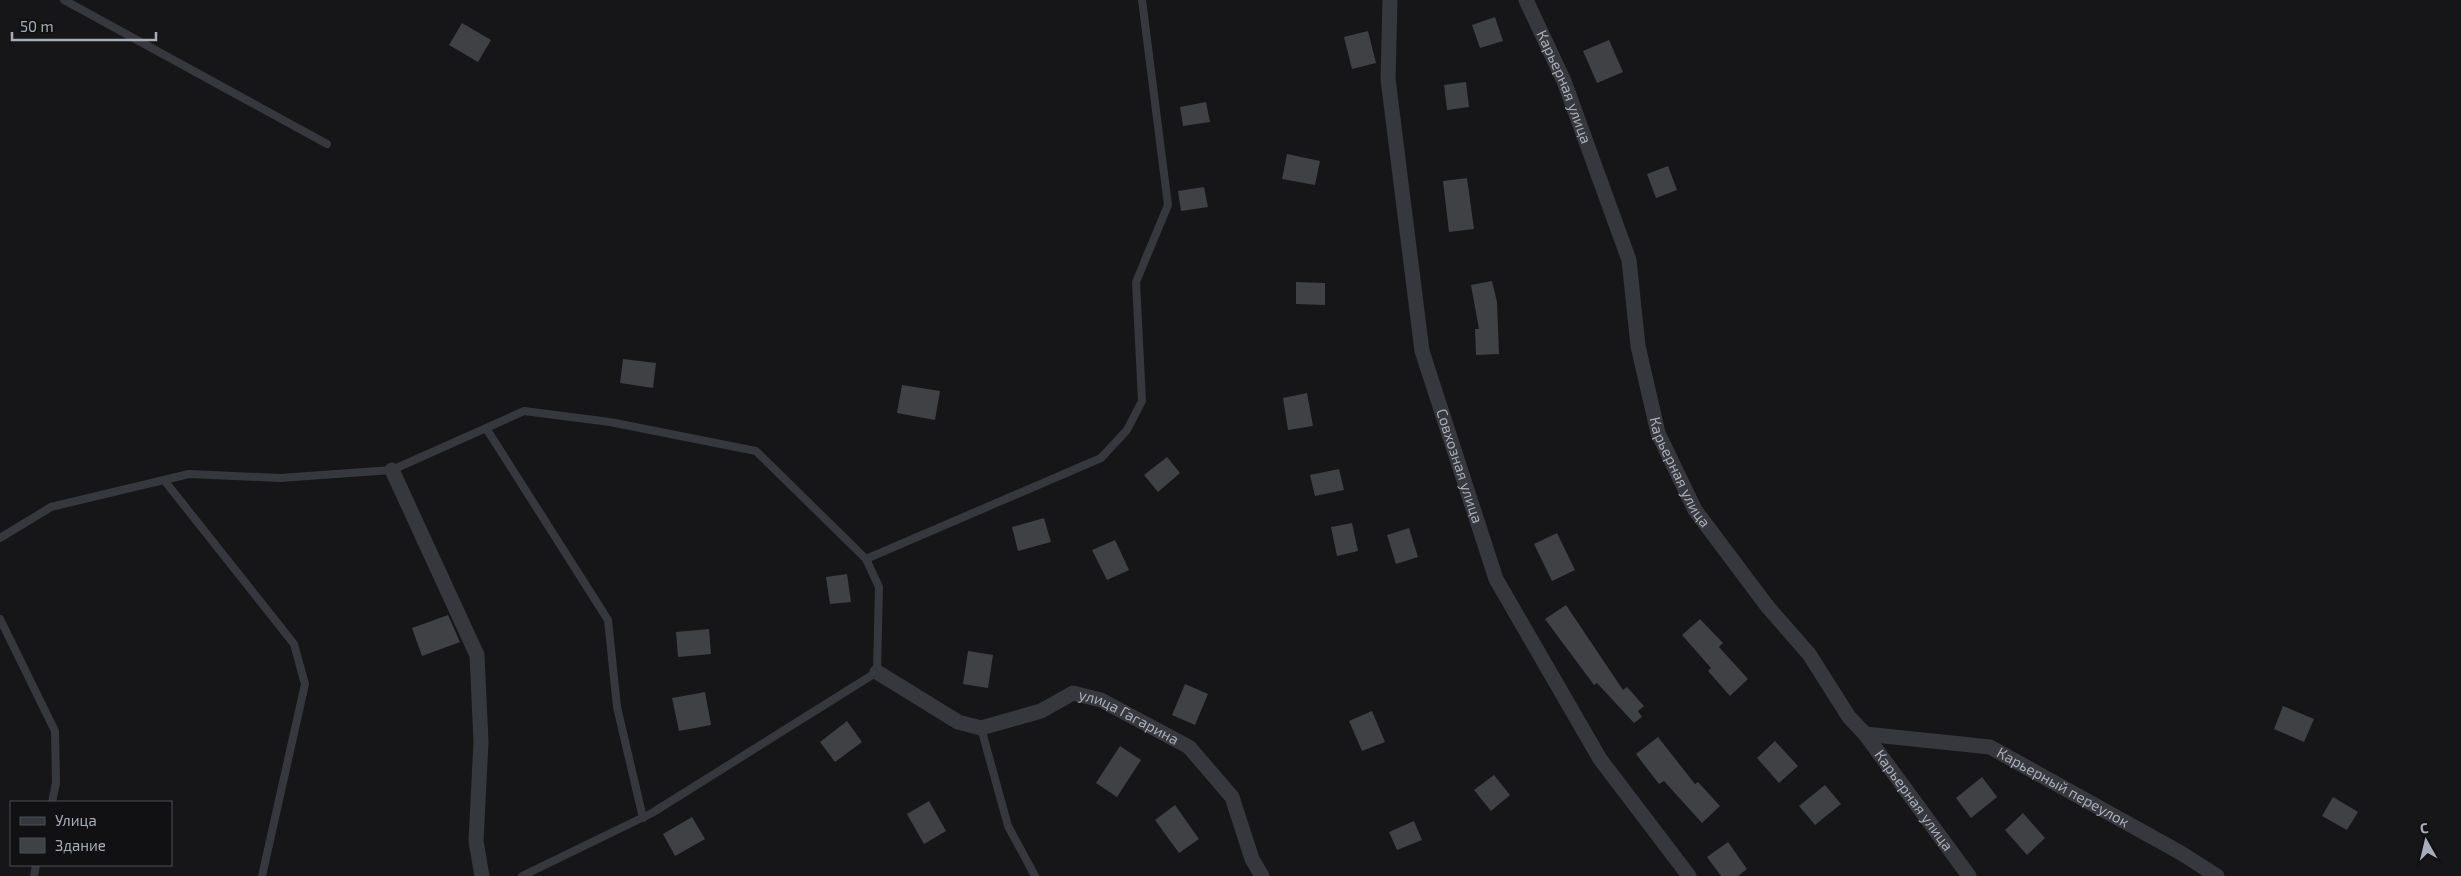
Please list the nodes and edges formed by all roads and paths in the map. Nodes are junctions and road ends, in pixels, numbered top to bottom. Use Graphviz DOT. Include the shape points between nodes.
graph roads {
  1 [pos="64,0"];
  2 [pos="1142,0"];
  3 [pos="1390,0"];
  4 [pos="1526,0"];
  5 [pos="327,144"];
  6 [pos="486,428"];
  7 [pos="392,470"];
  8 [pos="164,480"];
  9 [pos="0,538"];
  10 [pos="866,559"];
  11 [pos="0,619"];
  12 [pos="877,672"];
  13 [pos="981,728"];
  14 [pos="1865,734"];
  15 [pos="52,801"];
  16 [pos="643,818"];
  17 [pos="262,876"];
  18 [pos="482,876"];
  19 [pos="522,876"];
  20 [pos="1035,876"];
  21 [pos="1262,876"];
  22 [pos="1689,876"];
  23 [pos="1970,876"];
  24 [pos="2217,876"];
  1 -- 5 [label="lane"];
  2 -- 10 [label="lane" via="1168,205 1136,282 1142,401 1127,430 1101,458"];
  3 -- 22 [label="street, Совхозная улица" via="1388,78 1422,352 1496,579 1600,759"];
  4 -- 14 [label="street, Карьерная улица" via="1564,81 1629,260 1638,346 1658,433 1695,510 1767,606 1809,654 1849,717"];
  6 -- 7 [label="lane"];
  6 -- 10 [label="lane" via="524,411 610,422 756,451"];
  6 -- 16 [label="lane" via="608,620 617,707"];
  7 -- 8 [label="lane" via="280,478 189,474"];
  7 -- 18 [label="street" via="477,655 481,742 476,841"];
  8 -- 9 [label="lane" via="51,507"];
  8 -- 17 [label="lane" via="294,644 304,684"];
  10 -- 12 [label="lane" via="879,587"];
  11 -- 15 [label="lane" via="55,731 56,783"];
  12 -- 13 [label="street" via="958,722"];
  12 -- 16 [label="lane"];
  13 -- 20 [label="lane" via="1008,826"];
  13 -- 21 [label="street, улица Гагарина" via="1041,712 1073,693 1101,700 1189,747 1232,797 1252,859"];
  14 -- 23 [label="street, Карьерная улица"];
  14 -- 24 [label="street, Карьерный переулок" via="1990,747"];
  16 -- 19 [label="lane"];
}
